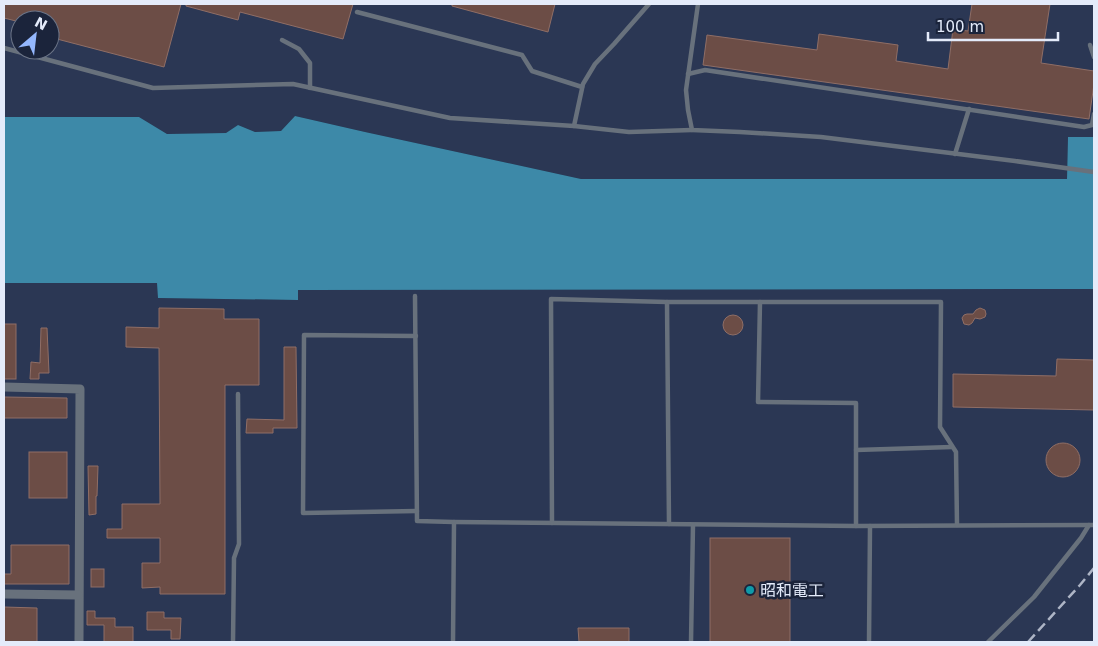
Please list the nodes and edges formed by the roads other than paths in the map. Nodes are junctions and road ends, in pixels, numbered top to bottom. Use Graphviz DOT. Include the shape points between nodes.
graph roads {
  1 [pos="649,4"];
  2 [pos="698,4"];
  3 [pos="357,12"];
  4 [pos="282,40"];
  5 [pos="1090,45"];
  6 [pos="4,48"];
  7 [pos="1094,57"];
  8 [pos="688,74"];
  9 [pos="582,87"];
  10 [pos="310,88"];
  11 [pos="969,109"];
  12 [pos="1094,114"];
  13 [pos="574,126"];
  14 [pos="692,130"];
  15 [pos="955,154"];
  16 [pos="1094,172"];
  17 [pos="415,296"];
  18 [pos="667,302"];
  19 [pos="760,302"];
  20 [pos="416,336"];
  21 [pos="4,387"];
  22 [pos="238,394"];
  23 [pos="952,447"];
  24 [pos="856,450"];
  25 [pos="417,511"];
  26 [pos="454,522"];
  27 [pos="552,523"];
  28 [pos="669,524"];
  29 [pos="693,525"];
  30 [pos="957,525"];
  31 [pos="1091,525"];
  32 [pos="856,526"];
  33 [pos="870,526"];
  34 [pos="4,594"];
  35 [pos="78,595"];
  36 [pos="79,642"];
  37 [pos="233,642"];
  38 [pos="454,642"];
  39 [pos="691,642"];
  40 [pos="869,642"];
  41 [pos="988,642"];
  1 -- 9 [label="lane" via="595,64"];
  2 -- 8 [label="lane"];
  3 -- 9 [label="lane" via="522,55 532,71"];
  4 -- 10 [label="lane" via="299,49 310,63"];
  5 -- 7 [label="lane"];
  6 -- 10 [label="lane" via="153,88 293,84"];
  8 -- 11 [label="lane" via="705,70"];
  8 -- 14 [label="lane" via="686,90"];
  9 -- 13 [label="lane"];
  10 -- 13 [label="lane" via="450,118"];
  11 -- 12 [label="lane" via="1084,127 1092,125"];
  11 -- 15 [label="lane"];
  13 -- 14 [label="lane" via="628,132"];
  14 -- 15 [label="lane" via="801,135"];
  15 -- 16 [label="lane"];
  17 -- 20 [label="lane"];
  18 -- 19 [label="lane"];
  18 -- 27 [label="lane" via="551,299"];
  18 -- 28 [label="lane"];
  19 -- 23 [label="lane" via="941,302 940,427"];
  19 -- 24 [label="lane" via="758,402 856,402"];
  20 -- 25 [label="lane"];
  20 -- 25 [label="lane" via="304,335 302,513"];
  21 -- 35 [label="street" via="80,389"];
  22 -- 37 [label="lane" via="239,544 234,558"];
  23 -- 24 [label="lane"];
  23 -- 30 [label="lane" via="956,452"];
  24 -- 32 [label="lane"];
  25 -- 26 [label="lane" via="417,521"];
  26 -- 27 [label="lane"];
  26 -- 38 [label="lane"];
  27 -- 28 [label="lane"];
  28 -- 29 [label="lane"];
  29 -- 32 [label="lane"];
  29 -- 39 [label="lane"];
  30 -- 31 [label="lane"];
  30 -- 33 [label="lane"];
  31 -- 41 [label="lane" via="1034,598"];
  32 -- 33 [label="lane"];
  33 -- 40 [label="lane"];
  34 -- 35 [label="street"];
  35 -- 36 [label="street"];
}
